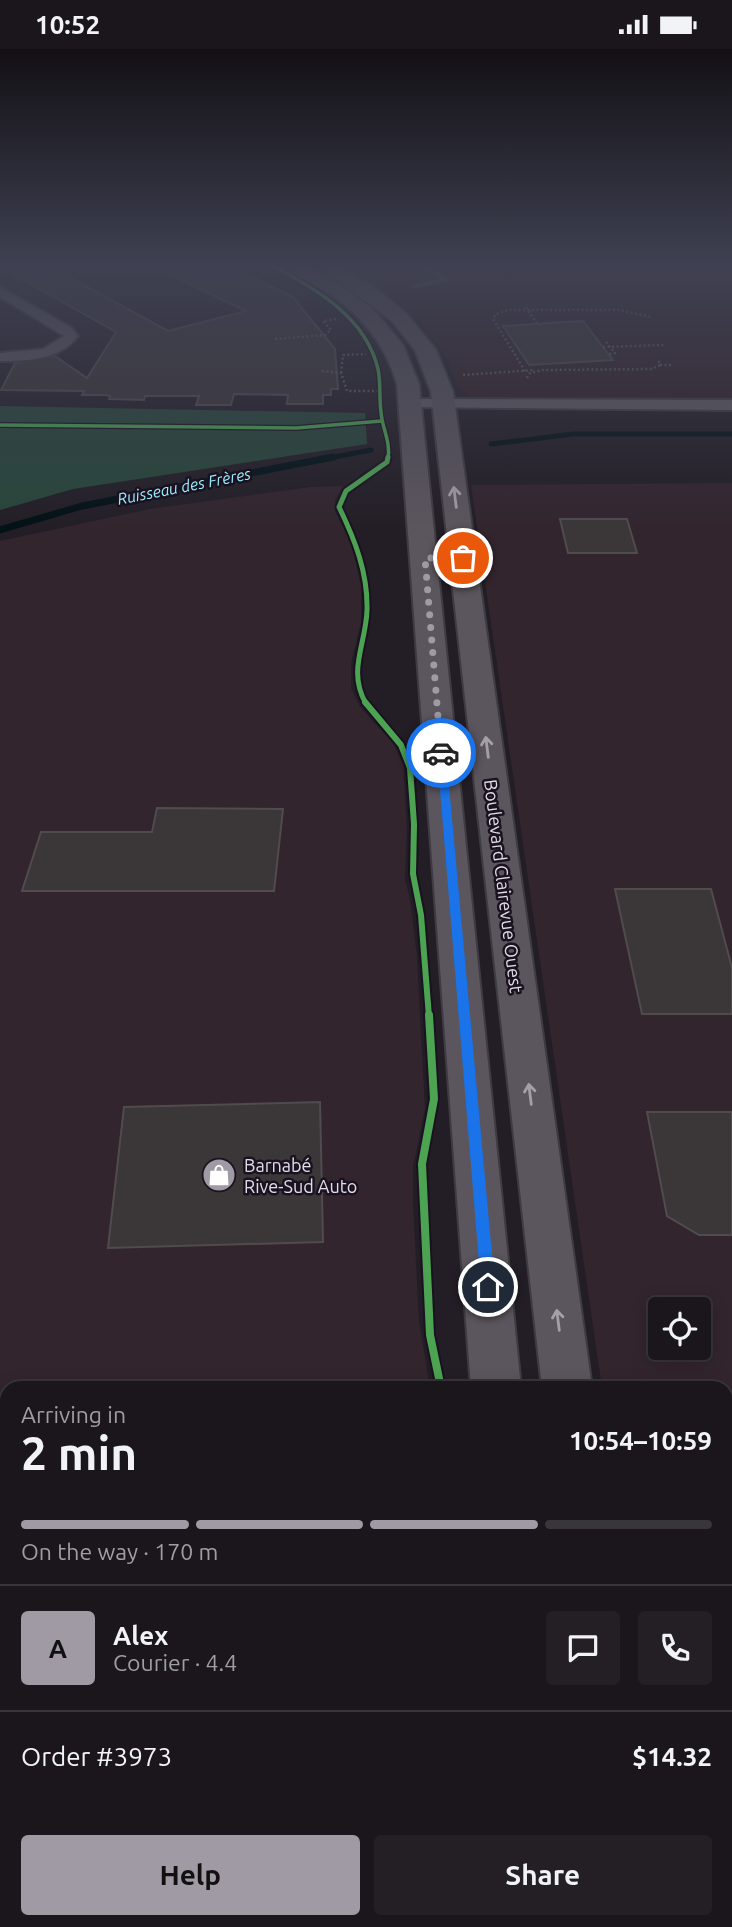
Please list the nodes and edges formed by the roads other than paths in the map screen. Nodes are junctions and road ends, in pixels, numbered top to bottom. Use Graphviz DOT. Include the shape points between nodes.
graph roads {
  1 [pos="39,355"];
  2 [pos="429,355"];
  3 [pos="0,357"];
  4 [pos="408,393"];
  5 [pos="732,405"];
  6 [pos="425,558"];
  7 [pos="463,558"];
  8 [pos="465,1024"];
  9 [pos="522,1024"];
  10 [pos="495,1381"];
  11 [pos="565,1381"];
  1 -- 3 [label="street"];
  2 -- 4 [label="street, Boulevard Clairevue Ouest" via="438,374"];
  4 -- 5 [label="street"];
  4 -- 6 [label="street, Boulevard Clairevue Ouest"];
  7 -- 4 [label="street, Boulevard Clairevue Ouest, one-way"];
  6 -- 7 [label="street"];
  6 -- 8 [label="street, Boulevard Clairevue Ouest"];
  9 -- 7 [label="street, Boulevard Clairevue Ouest, one-way"];
  8 -- 9 [label="street"];
  8 -- 10 [label="street, Boulevard Clairevue Ouest"];
  11 -- 9 [label="street, Boulevard Clairevue Ouest, one-way"];
}
